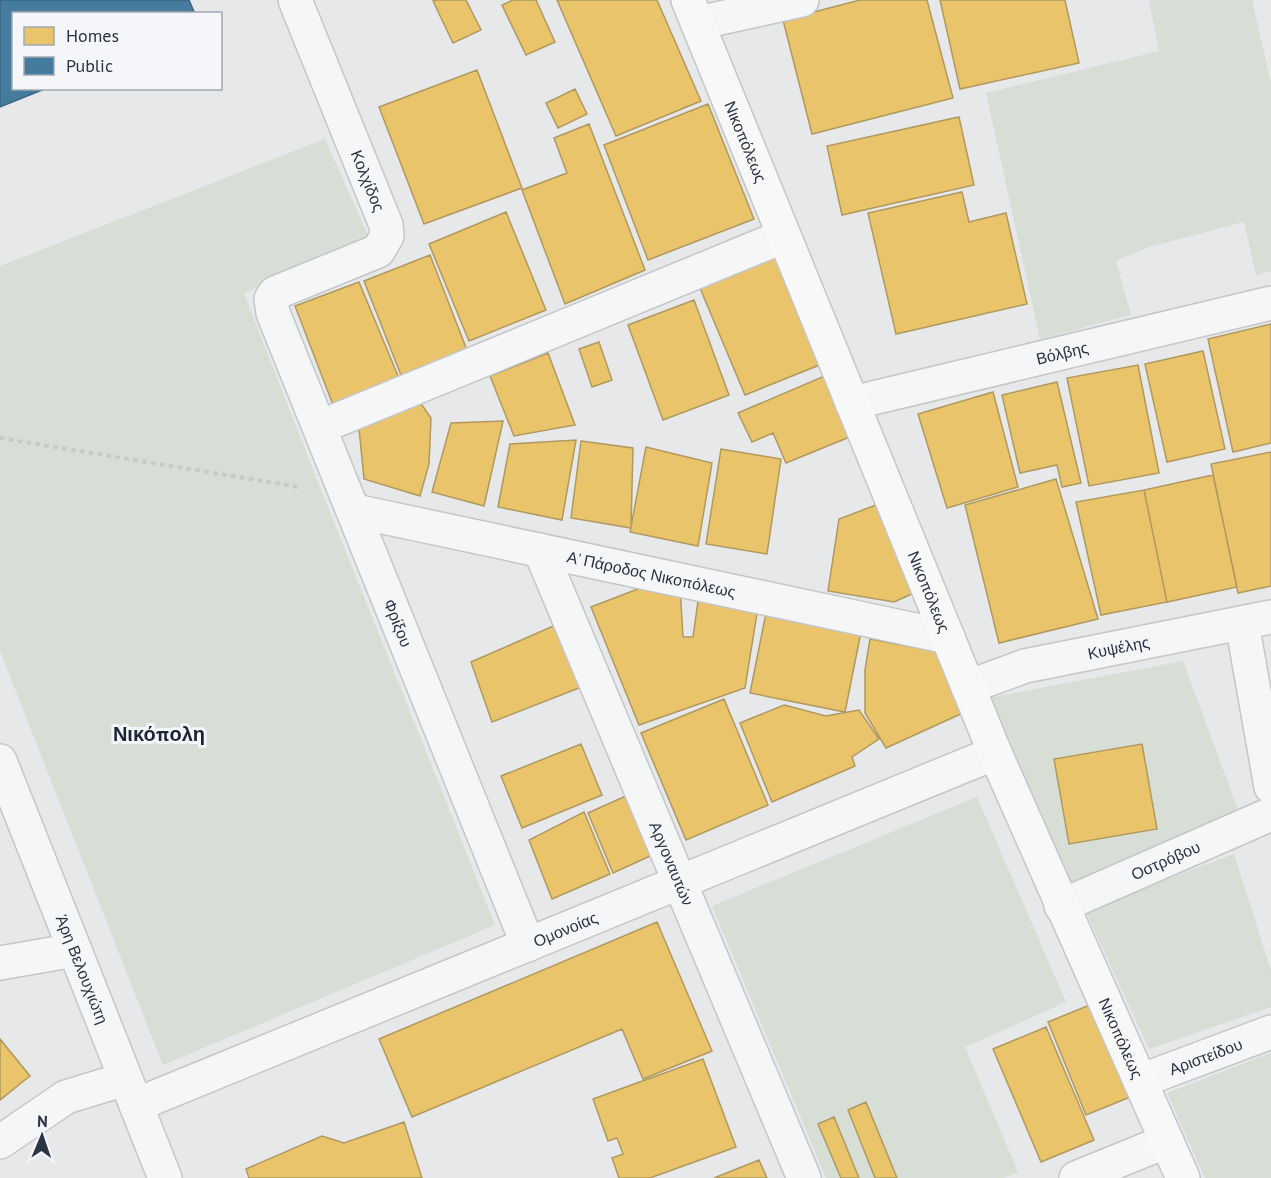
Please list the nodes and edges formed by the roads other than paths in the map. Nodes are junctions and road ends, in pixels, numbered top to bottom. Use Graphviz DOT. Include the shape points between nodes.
graph roads {
  1 [pos="294,0"];
  2 [pos="801,0"];
  3 [pos="693,12"];
  4 [pos="784,236"];
  5 [pos="272,299"];
  6 [pos="1271,303"];
  7 [pos="852,403"];
  8 [pos="320,427"];
  9 [pos="355,511"];
  10 [pos="540,550"];
  11 [pos="1256,620"];
  12 [pos="948,637"];
  13 [pos="968,687"];
  14 [pos="995,753"];
  15 [pos="0,761"];
  16 [pos="1271,787"];
  17 [pos="1271,814"];
  18 [pos="681,882"];
  19 [pos="1061,906"];
  20 [pos="528,945"];
  21 [pos="75,950"];
  22 [pos="0,963"];
  23 [pos="1271,1032"];
  24 [pos="1140,1081"];
  25 [pos="130,1092"];
  26 [pos="1167,1141"];
  27 [pos="0,1142"];
  28 [pos="165,1178"];
  29 [pos="804,1178"];
  30 [pos="1076,1178"];
  31 [pos="1183,1178"];
  1 -- 5 [label="street, Κολχίδος" via="386,225 387,236 378,251 275,293"];
  2 -- 3 [label="street"];
  3 -- 4 [label="street, Νικοπόλεως"];
  4 -- 7 [label="street, Νικοπόλεως"];
  4 -- 8 [label="street"];
  5 -- 8 [label="street, Φρίξου" via="273,313"];
  6 -- 7 [label="street, Βόλβης"];
  7 -- 12 [label="street, Νικοπόλεως"];
  8 -- 9 [label="street, Φρίξου"];
  9 -- 10 [label="street, Α' Πάροδος Νικοπόλεως"];
  9 -- 20 [label="street, Φρίξου"];
  10 -- 12 [label="street, Α' Πάροδος Νικοπόλεως"];
  10 -- 18 [label="street, Αργοναυτών"];
  11 -- 13 [label="street, Κυψέλης" via="1025,666"];
  11 -- 16 [label="street"];
  12 -- 13 [label="street, Νικοπόλεως"];
  13 -- 14 [label="street, Νικοπόλεως"];
  14 -- 18 [label="street, Ομονοίας"];
  14 -- 19 [label="street, Νικοπόλεως"];
  15 -- 21 [label="street, Άρη Βελουχιώτη"];
  17 -- 19 [label="street, Οστρόβου"];
  18 -- 20 [label="street, Ομονοίας"];
  18 -- 29 [label="street, Αργοναυτών"];
  19 -- 24 [label="street, Νικοπόλεως"];
  20 -- 25 [label="street, Ομονοίας"];
  21 -- 22 [label="street"];
  21 -- 25 [label="street, Άρη Βελουχιώτη"];
  23 -- 24 [label="street, Αριστείδου"];
  24 -- 26 [label="street, Νικοπόλεως"];
  25 -- 27 [label="street, Ομονοίας" via="66,1097"];
  25 -- 28 [label="street, Άρη Βελουχιώτη"];
  26 -- 30 [label="street"];
  26 -- 31 [label="street, Νικοπόλεως"];
}
